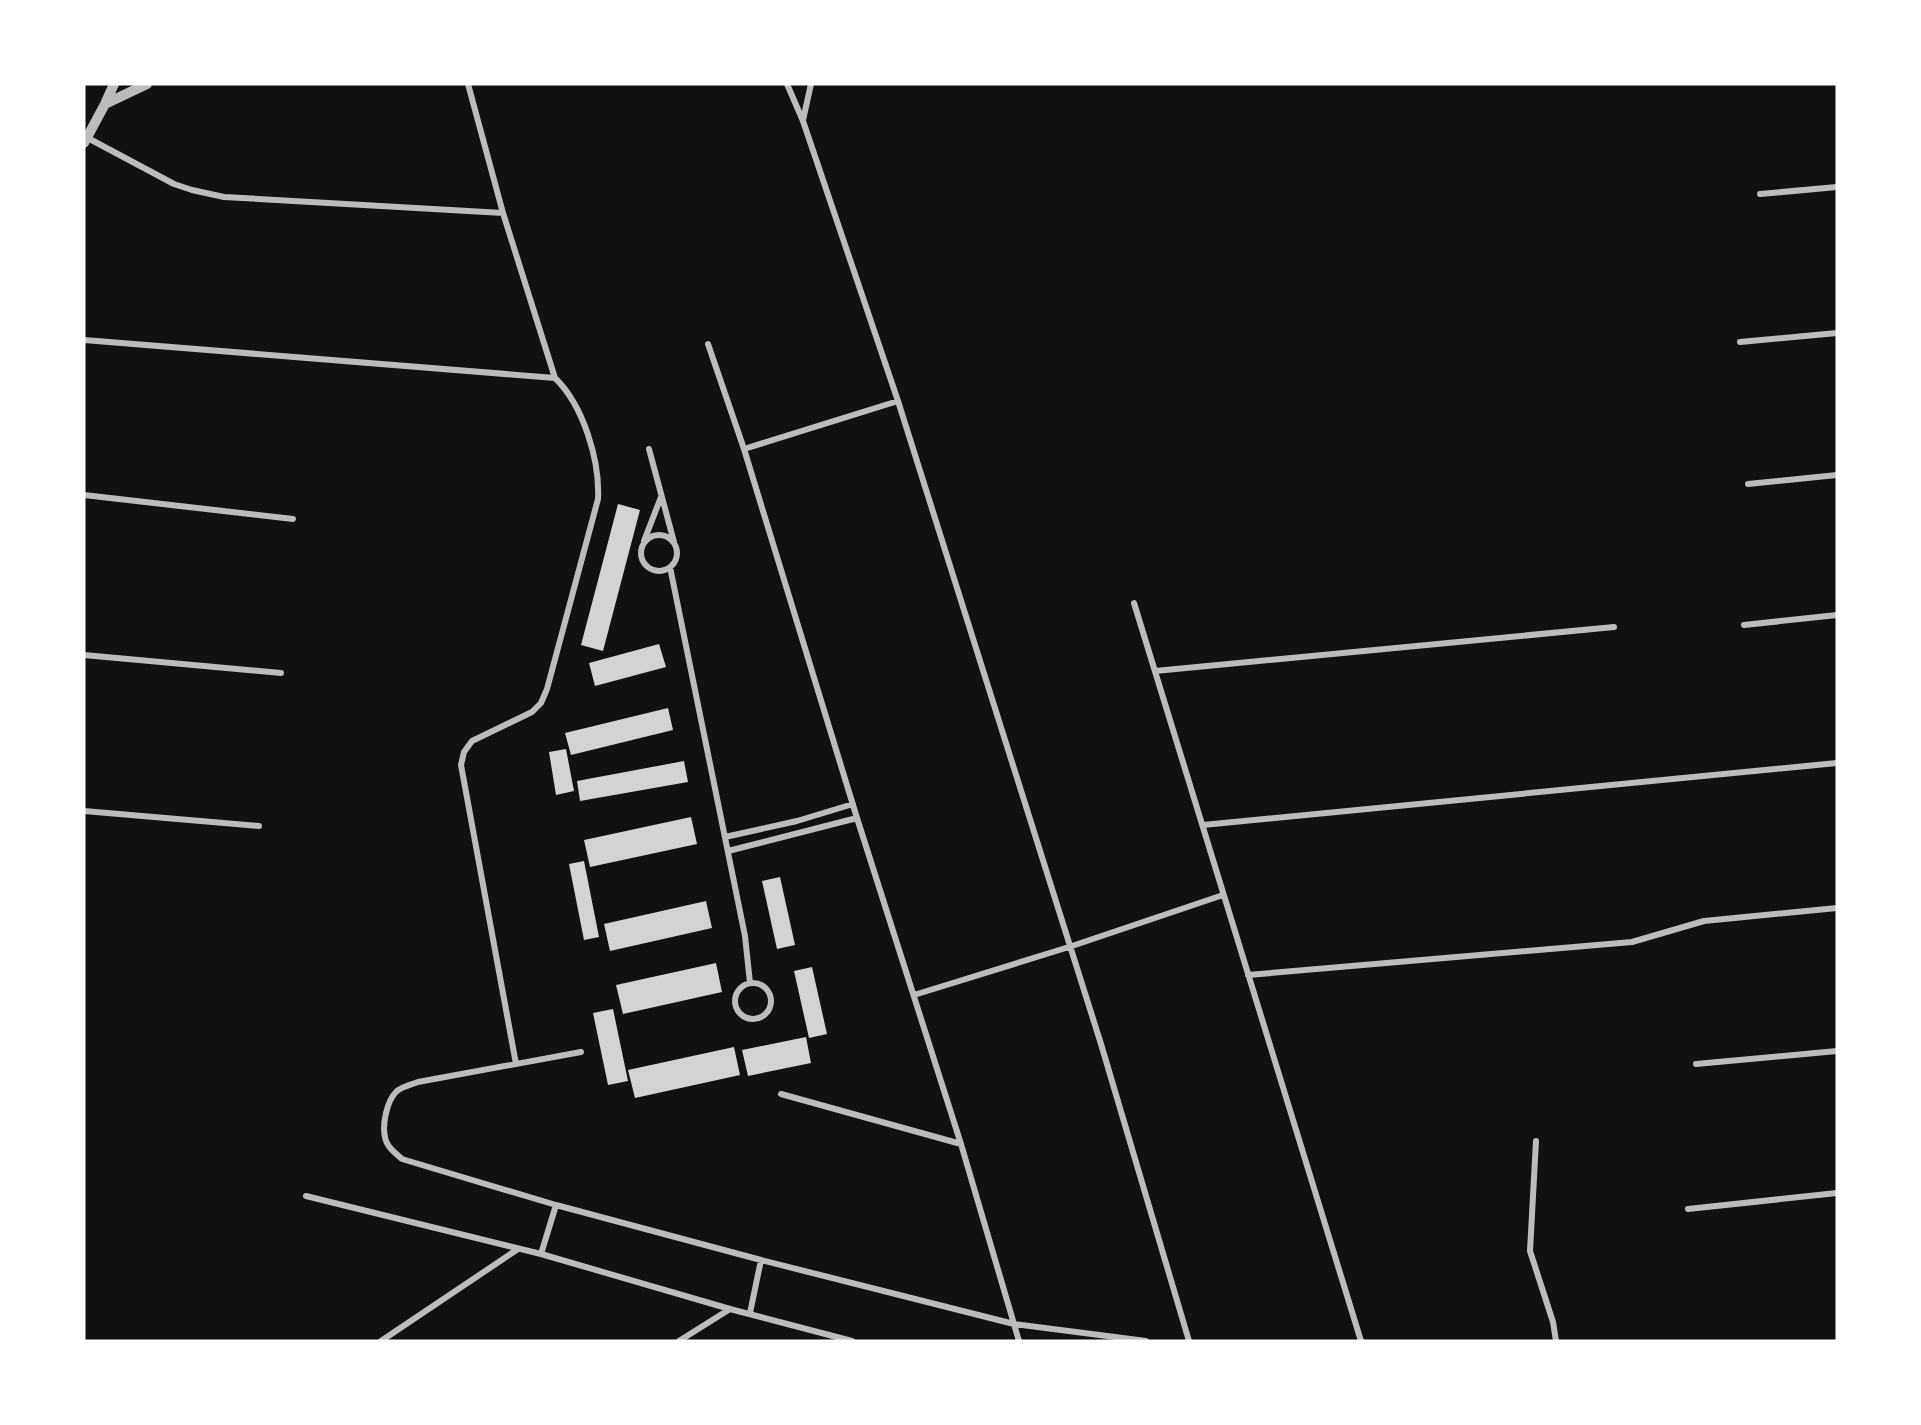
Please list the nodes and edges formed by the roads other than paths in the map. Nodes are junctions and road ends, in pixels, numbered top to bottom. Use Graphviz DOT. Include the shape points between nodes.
graph roads {
  1 [pos="114,84"];
  2 [pos="147,84"];
  3 [pos="468,84"];
  4 [pos="787,84"];
  5 [pos="811,84"];
  6 [pos="105,104"];
  7 [pos="803,121"];
  8 [pos="85,139"];
  9 [pos="1837,187"];
  10 [pos="1760,194"];
  11 [pos="503,213"];
  12 [pos="1837,333"];
  13 [pos="84,340"];
  14 [pos="1740,342"];
  15 [pos="708,344"];
  16 [pos="555,378"];
  17 [pos="898,401"];
  18 [pos="649,448"];
  19 [pos="744,449"];
  20 [pos="1837,475"];
  21 [pos="1748,484"];
  22 [pos="84,495"];
  23 [pos="661,497"];
  24 [pos="294,519"];
  25 [pos="643,544"];
  26 [pos="676,548"];
  27 [pos="670,567"];
  28 [pos="1134,603"];
  29 [pos="1837,615"];
  30 [pos="1744,625"];
  31 [pos="1614,627"];
  32 [pos="84,655"];
  33 [pos="1155,670"];
  34 [pos="281,673"];
  35 [pos="1837,763"];
  36 [pos="853,804"];
  37 [pos="84,811"];
  38 [pos="857,818"];
  39 [pos="1203,825"];
  40 [pos="260,826"];
  41 [pos="725,837"];
  42 [pos="728,851"];
  43 [pos="1223,895"];
  44 [pos="1837,908"];
  45 [pos="1069,947"];
  46 [pos="1248,975"];
  47 [pos="750,983"];
  48 [pos="914,995"];
  49 [pos="1837,1051"];
  50 [pos="581,1052"];
  51 [pos="516,1064"];
  52 [pos="1696,1064"];
  53 [pos="781,1094"];
  54 [pos="1536,1141"];
  55 [pos="961,1144"];
  56 [pos="1837,1193"];
  57 [pos="306,1196"];
  58 [pos="556,1205"];
  59 [pos="1688,1209"];
  60 [pos="518,1249"];
  61 [pos="541,1254"];
  62 [pos="761,1260"];
  63 [pos="730,1309"];
  64 [pos="750,1313"];
  65 [pos="1014,1324"];
  66 [pos="381,1341"];
  67 [pos="679,1341"];
  68 [pos="852,1341"];
  69 [pos="1019,1341"];
  70 [pos="1146,1341"];
  71 [pos="1189,1341"];
  72 [pos="1361,1341"];
  73 [pos="1556,1341"];
  1 -- 6 [label="street"];
  2 -- 6 [label="street"];
  3 -- 11 [label="street"];
  4 -- 7 [label="street"];
  5 -- 7 [label="street"];
  6 -- 8 [label="street"];
  7 -- 17 [label="street"];
  8 -- 11 [label="street" via="174,184 224,197"];
  9 -- 10 [label="street"];
  11 -- 16 [label="street"];
  12 -- 14 [label="street"];
  13 -- 16 [label="street"];
  15 -- 19 [label="street"];
  16 -- 51 [label="street" via="566,388 578,412 597,465 598,499 541,703 532,712 472,741 461,765"];
  17 -- 19 [label="street"];
  17 -- 45 [label="street"];
  18 -- 23 [label="street"];
  19 -- 36 [label="street"];
  20 -- 21 [label="street"];
  22 -- 24 [label="street"];
  23 -- 25 [label="street"];
  23 -- 26 [label="street"];
  25 -- 26 [label="street" via="661,535"];
  25 -- 27 [label="street" via="641,557 649,568 656,571"];
  26 -- 27 [label="street" via="675,562"];
  27 -- 41 [label="street"];
  28 -- 33 [label="street"];
  29 -- 30 [label="street"];
  31 -- 33 [label="street"];
  32 -- 34 [label="street"];
  33 -- 39 [label="street"];
  35 -- 39 [label="street"];
  36 -- 38 [label="street"];
  36 -- 41 [label="street"];
  37 -- 40 [label="street"];
  38 -- 42 [label="street"];
  38 -- 48 [label="street"];
  39 -- 43 [label="street"];
  41 -- 42 [label="street"];
  42 -- 47 [label="street"];
  43 -- 45 [label="street"];
  43 -- 46 [label="street"];
  44 -- 46 [label="street" via="1704,921 1632,942"];
  45 -- 48 [label="street"];
  45 -- 71 [label="street"];
  46 -- 72 [label="street"];
  47 -- 47 [label="street" via="735,997 743,1016 750,1019 768,1011 771,998 763,987"];
  48 -- 55 [label="street"];
  49 -- 52 [label="street"];
  50 -- 51 [label="street"];
  51 -- 58 [label="street" via="401,1088 394,1094 386,1114 384,1138 402,1159"];
  53 -- 55 [label="street"];
  54 -- 73 [label="street" via="1530,1251"];
  55 -- 65 [label="street"];
  56 -- 59 [label="street"];
  57 -- 60 [label="street"];
  58 -- 61 [label="street"];
  58 -- 62 [label="street"];
  60 -- 61 [label="street"];
  60 -- 66 [label="street"];
  61 -- 63 [label="street"];
  62 -- 64 [label="street"];
  62 -- 65 [label="street"];
  63 -- 64 [label="street"];
  63 -- 67 [label="street"];
  64 -- 68 [label="street"];
  65 -- 69 [label="street"];
  65 -- 70 [label="street"];
}
